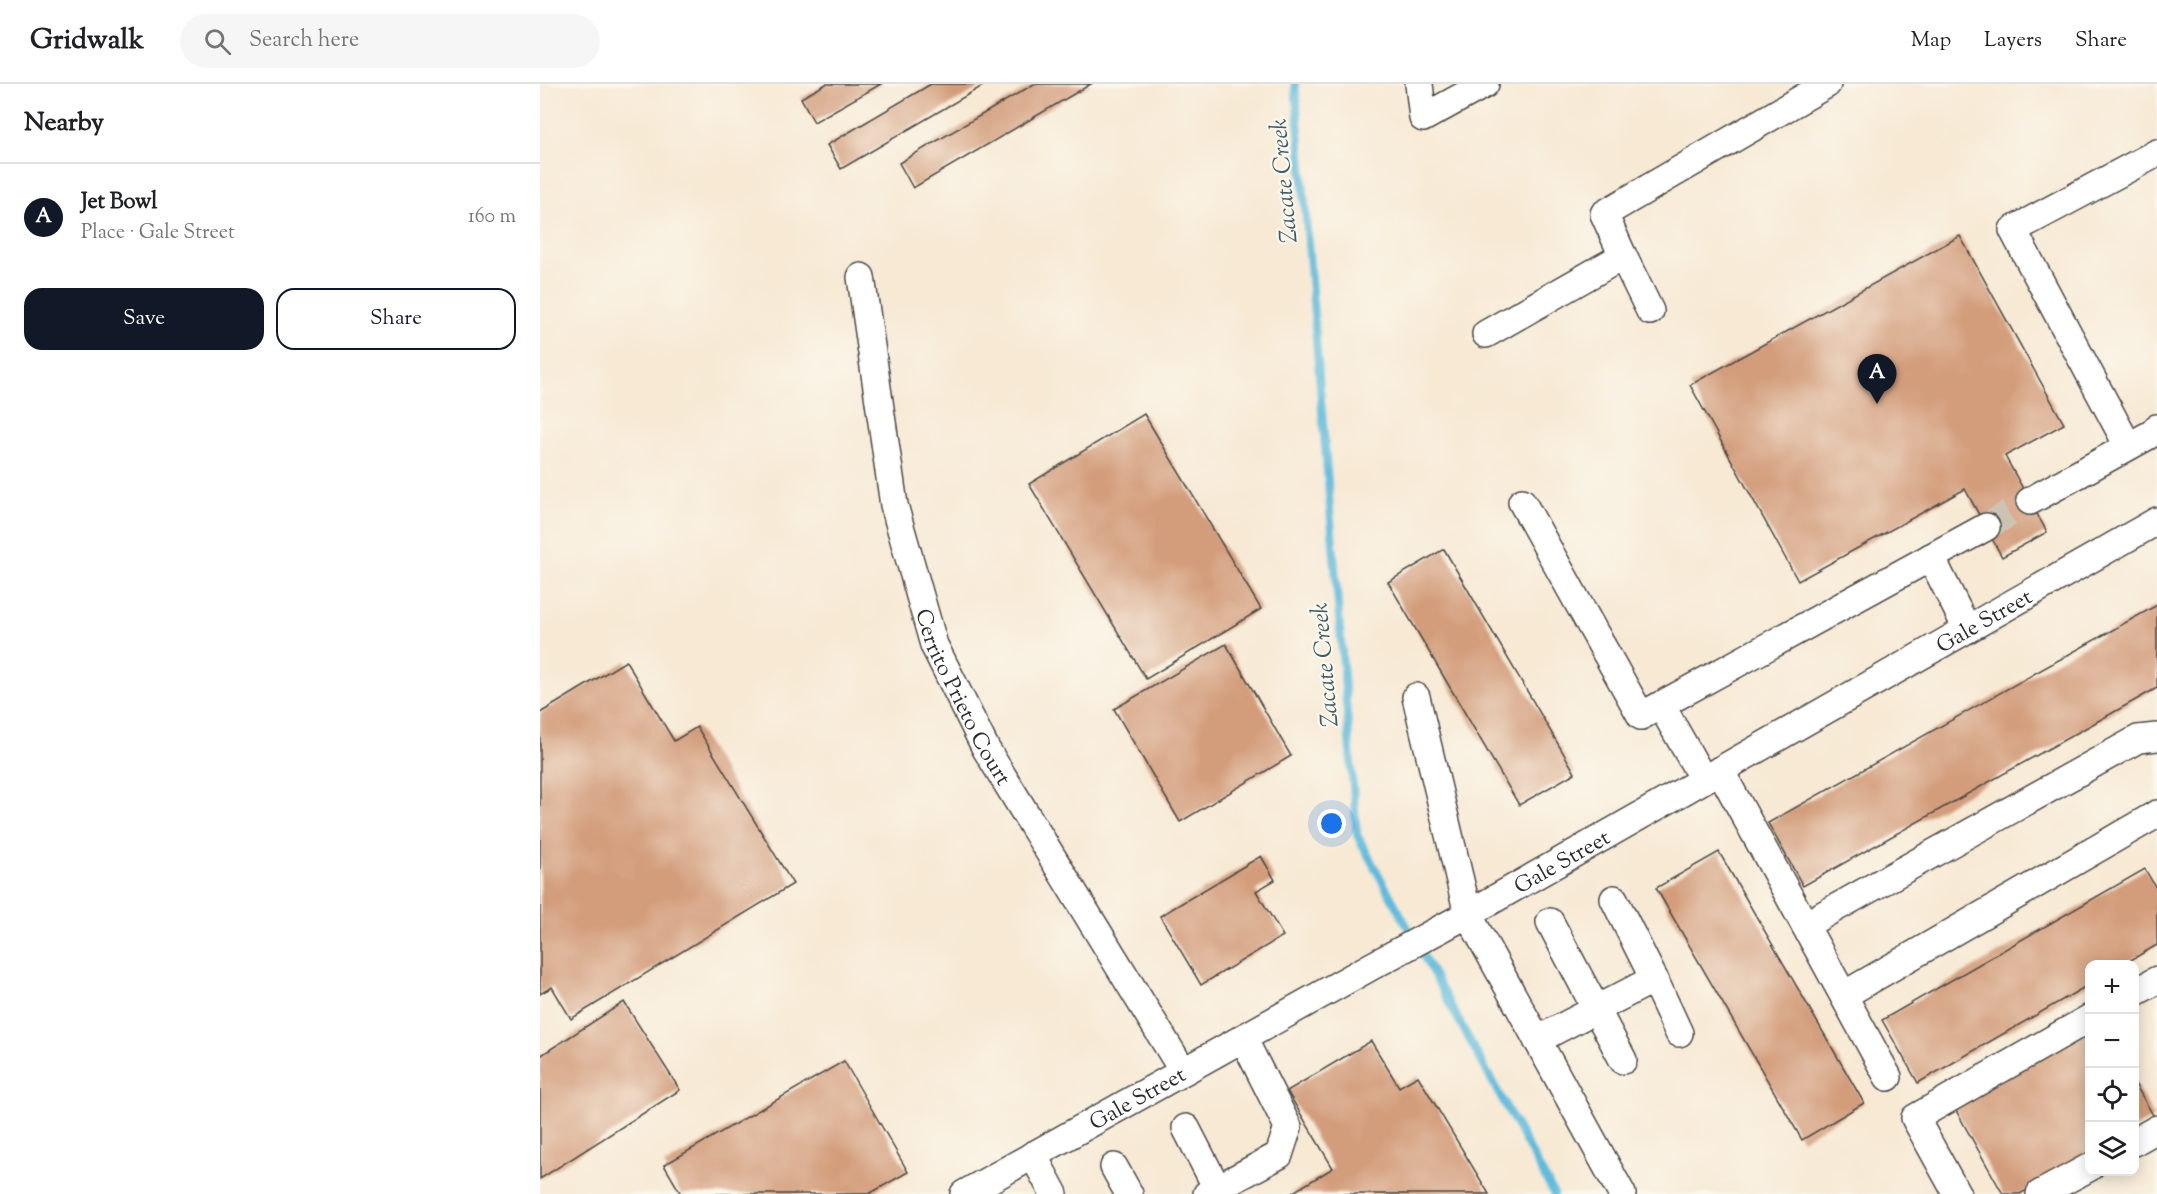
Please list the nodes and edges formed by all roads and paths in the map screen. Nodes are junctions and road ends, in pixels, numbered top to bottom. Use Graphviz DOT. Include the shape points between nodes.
graph roads {
  1 [pos="1419,84"];
  2 [pos="1485,84"];
  3 [pos="1827,84"];
  4 [pos="2157,153"];
  5 [pos="1623,256"];
  6 [pos="861,277"];
  7 [pos="1650,311"];
  8 [pos="1486,334"];
  9 [pos="2157,428"];
  10 [pos="2128,446"];
  11 [pos="2030,501"];
  12 [pos="1522,502"];
  13 [pos="2157,521"];
  14 [pos="1986,527"];
  15 [pos="1930,557"];
  16 [pos="1967,629"];
  17 [pos="1416,697"];
  18 [pos="1661,705"];
  19 [pos="2157,737"];
  20 [pos="1711,775"];
  21 [pos="2157,814"];
  22 [pos="1614,899"];
  23 [pos="1460,918"];
  24 [pos="1550,922"];
  25 [pos="1805,925"];
  26 [pos="1654,979"];
  27 [pos="2157,980"];
  28 [pos="2139,990"];
  29 [pos="1844,995"];
  30 [pos="1595,1010"];
  31 [pos="2085,1021"];
  32 [pos="1678,1033"];
  33 [pos="1243,1038"];
  34 [pos="1537,1040"];
  35 [pos="1623,1060"];
  36 [pos="1183,1071"];
  37 [pos="1888,1077"];
  38 [pos="1186,1128"];
  39 [pos="2157,1129"];
  40 [pos="2139,1139"];
  41 [pos="1033,1155"];
  42 [pos="1114,1167"];
  43 [pos="2085,1170"];
  44 [pos="1212,1191"];
  45 [pos="964,1194"];
  46 [pos="1054,1194"];
  47 [pos="1129,1194"];
  48 [pos="1622,1194"];
  49 [pos="1957,1194"];
  50 [pos="2040,1194"];
  1 -- 2 [label="street" via="1423,118"];
  3 -- 5 [label="street" via="1604,214"];
  4 -- 10 [label="street" via="2013,230"];
  5 -- 7 [label="street"];
  5 -- 8 [label="street"];
  6 -- 36 [label="street, Cerrito Prieto Court" via="894,505 934,645 986,748"];
  9 -- 10 [label="street"];
  10 -- 11 [label="street"];
  12 -- 18 [label="street" via="1641,716"];
  13 -- 16 [label="street, Gale Street"];
  14 -- 15 [label="street"];
  15 -- 16 [label="street"];
  15 -- 18 [label="street"];
  16 -- 20 [label="street, Gale Street"];
  17 -- 23 [label="street"];
  18 -- 20 [label="street"];
  19 -- 25 [label="street" via="2138,739"];
  20 -- 23 [label="street, Gale Street"];
  20 -- 25 [label="street"];
  21 -- 29 [label="street"];
  22 -- 26 [label="street"];
  23 -- 33 [label="street, Gale Street"];
  23 -- 34 [label="street"];
  24 -- 30 [label="street"];
  25 -- 29 [label="street"];
  26 -- 30 [label="street"];
  26 -- 32 [label="street"];
  27 -- 28 [label="street"];
  29 -- 37 [label="street"];
  30 -- 34 [label="street"];
  30 -- 35 [label="street"];
  31 -- 49 [label="street" via="1915,1118"];
  33 -- 36 [label="street, Gale Street"];
  33 -- 44 [label="street" via="1288,1127 1279,1155"];
  34 -- 48 [label="street"];
  36 -- 41 [label="street, Gale Street"];
  38 -- 44 [label="street"];
  39 -- 40 [label="street"];
  41 -- 45 [label="street, Gale Street"];
  41 -- 46 [label="street"];
  42 -- 47 [label="street"];
  43 -- 50 [label="street"];
}
